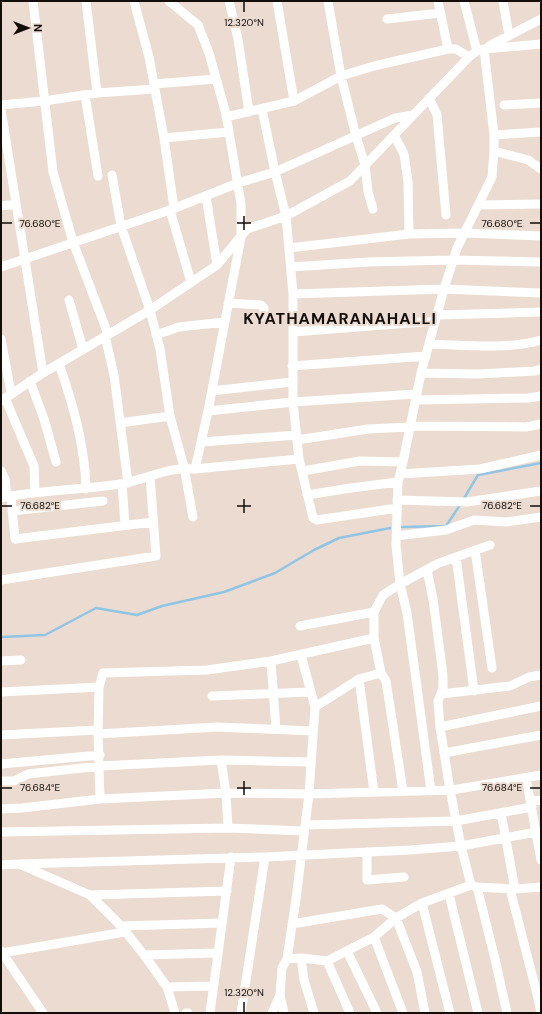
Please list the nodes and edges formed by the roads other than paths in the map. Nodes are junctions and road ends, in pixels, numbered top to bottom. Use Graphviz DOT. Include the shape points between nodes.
graph roads {
  1 [pos="33,1"];
  2 [pos="86,1"];
  3 [pos="134,1"];
  4 [pos="171,1"];
  5 [pos="229,1"];
  6 [pos="276,1"];
  7 [pos="328,1"];
  8 [pos="438,1"];
  9 [pos="464,1"];
  10 [pos="503,1"];
  11 [pos="440,13"];
  12 [pos="541,19"];
  13 [pos="387,20"];
  14 [pos="509,36"];
  15 [pos="541,44"];
  16 [pos="448,49"];
  17 [pos="480,50"];
  18 [pos="469,57"];
  19 [pos="341,76"];
  20 [pos="216,79"];
  21 [pos="154,86"];
  22 [pos="97,93"];
  23 [pos="85,95"];
  24 [pos="429,98"];
  25 [pos="44,101"];
  26 [pos="294,101"];
  27 [pos="541,103"];
  28 [pos="1,105"];
  29 [pos="504,105"];
  30 [pos="1,108"];
  31 [pos="262,109"];
  32 [pos="249,112"];
  33 [pos="413,115"];
  34 [pos="226,117"];
  35 [pos="229,132"];
  36 [pos="541,132"];
  37 [pos="394,135"];
  38 [pos="494,135"];
  39 [pos="356,136"];
  40 [pos="164,138"];
  41 [pos="494,151"];
  42 [pos="4,154"];
  43 [pos="541,159"];
  44 [pos="528,160"];
  45 [pos="365,165"];
  46 [pos="541,169"];
  47 [pos="275,172"];
  48 [pos="112,175"];
  49 [pos="98,176"];
  50 [pos="238,183"];
  51 [pos="206,196"];
  52 [pos="16,204"];
  53 [pos="541,204"];
  54 [pos="479,205"];
  55 [pos="1,206"];
  56 [pos="172,209"];
  57 [pos="373,209"];
  58 [pos="446,215"];
  59 [pos="286,216"];
  60 [pos="121,226"];
  61 [pos="465,233"];
  62 [pos="409,234"];
  63 [pos="241,236"];
  64 [pos="541,236"];
  65 [pos="73,242"];
  66 [pos="289,248"];
  67 [pos="25,259"];
  68 [pos="453,260"];
  69 [pos="541,262"];
  70 [pos="217,265"];
  71 [pos="1,267"];
  72 [pos="291,268"];
  73 [pos="191,282"];
  74 [pos="444,289"];
  75 [pos="541,293"];
  76 [pos="293,294"];
  77 [pos="69,300"];
  78 [pos="228,303"];
  79 [pos="150,310"];
  80 [pos="541,312"];
  81 [pos="264,316"];
  82 [pos="436,318"];
  83 [pos="225,322"];
  84 [pos="292,332"];
  85 [pos="107,335"];
  86 [pos="156,335"];
  87 [pos="1,339"];
  88 [pos="541,340"];
  89 [pos="429,344"];
  90 [pos="83,349"];
  91 [pos="426,356"];
  92 [pos="59,364"];
  93 [pos="292,366"];
  94 [pos="541,369"];
  95 [pos="43,373"];
  96 [pos="421,373"];
  97 [pos="30,381"];
  98 [pos="292,382"];
  99 [pos="212,391"];
  100 [pos="541,396"];
  101 [pos="6,397"];
  102 [pos="416,397"];
  103 [pos="292,402"];
  104 [pos="208,411"];
  105 [pos="170,416"];
  106 [pos="120,423"];
  107 [pos="541,424"];
  108 [pos="410,427"];
  109 [pos="297,437"];
  110 [pos="202,442"];
  111 [pos="541,455"];
  112 [pos="299,459"];
  113 [pos="56,462"];
  114 [pos="403,462"];
  115 [pos="184,468"];
  116 [pos="195,469"];
  117 [pos="1,471"];
  118 [pos="303,471"];
  119 [pos="150,476"];
  120 [pos="399,478"];
  121 [pos="125,484"];
  122 [pos="86,489"];
  123 [pos="541,491"];
  124 [pos="35,493"];
  125 [pos="307,495"];
  126 [pos="6,497"];
  127 [pos="103,501"];
  128 [pos="397,504"];
  129 [pos="12,512"];
  130 [pos="194,517"];
  131 [pos="541,517"];
  132 [pos="153,522"];
  133 [pos="125,525"];
  134 [pos="396,536"];
  135 [pos="490,545"];
  136 [pos="475,550"];
  137 [pos="456,557"];
  138 [pos="427,570"];
  139 [pos="1,580"];
  140 [pos="400,584"];
  141 [pos="374,612"];
  142 [pos="300,626"];
  143 [pos="374,638"];
  144 [pos="301,655"];
  145 [pos="21,660"];
  146 [pos="1,661"];
  147 [pos="271,661"];
  148 [pos="492,668"];
  149 [pos="381,673"];
  150 [pos="541,674"];
  151 [pos="359,679"];
  152 [pos="99,687"];
  153 [pos="1,692"];
  154 [pos="310,692"];
  155 [pos="474,692"];
  156 [pos="274,693"];
  157 [pos="441,694"];
  158 [pos="212,696"];
  159 [pos="541,706"];
  160 [pos="315,707"];
  161 [pos="440,727"];
  162 [pos="276,729"];
  163 [pos="313,731"];
  164 [pos="98,732"];
  165 [pos="1,735"];
  166 [pos="541,735"];
  167 [pos="444,753"];
  168 [pos="100,755"];
  169 [pos="221,760"];
  170 [pos="311,762"];
  171 [pos="445,763"];
  172 [pos="1,764"];
  173 [pos="427,765"];
  174 [pos="100,766"];
  175 [pos="541,775"];
  176 [pos="526,778"];
  177 [pos="1,781"];
  178 [pos="450,790"];
  179 [pos="403,791"];
  180 [pos="431,791"];
  181 [pos="374,792"];
  182 [pos="226,793"];
  183 [pos="309,794"];
  184 [pos="100,799"];
  185 [pos="541,800"];
  186 [pos="531,804"];
  187 [pos="1,809"];
  188 [pos="501,813"];
  189 [pos="456,821"];
  190 [pos="228,828"];
  191 [pos="305,828"];
  192 [pos="1,832"];
  193 [pos="536,832"];
  194 [pos="505,837"];
  195 [pos="461,846"];
  196 [pos="367,852"];
  197 [pos="302,855"];
  198 [pos="231,857"];
  199 [pos="265,857"];
  200 [pos="541,860"];
  201 [pos="1,864"];
  202 [pos="18,864"];
  203 [pos="404,876"];
  204 [pos="474,886"];
  205 [pos="541,887"];
  206 [pos="513,889"];
  207 [pos="227,891"];
  208 [pos="449,894"];
  209 [pos="90,895"];
  210 [pos="422,904"];
  211 [pos="396,918"];
  212 [pos="222,923"];
  213 [pos="292,924"];
  214 [pos="123,929"];
  215 [pos="374,937"];
  216 [pos="347,951"];
  217 [pos="1,952"];
  218 [pos="217,953"];
  219 [pos="144,955"];
  220 [pos="301,958"];
  221 [pos="287,959"];
  222 [pos="327,961"];
  223 [pos="213,986"];
  224 [pos="167,987"];
  225 [pos="280,994"];
  226 [pos="43,1013"];
  227 [pos="175,1013"];
  228 [pos="210,1013"];
  229 [pos="241,1013"];
  230 [pos="272,1013"];
  231 [pos="284,1013"];
  232 [pos="314,1013"];
  233 [pos="350,1013"];
  234 [pos="377,1013"];
  235 [pos="403,1013"];
  236 [pos="425,1013"];
  237 [pos="450,1013"];
  238 [pos="478,1013"];
  239 [pos="507,1013"];
  240 [pos="540,1013"];
  1 -- 25 [label="street"];
  2 -- 22 [label="street"];
  3 -- 21 [label="street"];
  4 -- 20 [label="street" via="198,25"];
  5 -- 32 [label="street" via="238,39"];
  6 -- 26 [label="street"];
  7 -- 19 [label="street"];
  8 -- 11 [label="street"];
  9 -- 17 [label="street"];
  10 -- 14 [label="street"];
  11 -- 13 [label="street"];
  11 -- 16 [label="street"];
  12 -- 14 [label="street"];
  14 -- 17 [label="street"];
  15 -- 17 [label="street"];
  16 -- 18 [label="street" via="456,48"];
  16 -- 19 [label="street"];
  17 -- 18 [label="street"];
  17 -- 38 [label="street"];
  18 -- 24 [label="street"];
  19 -- 26 [label="street"];
  19 -- 39 [label="street"];
  20 -- 21 [label="street"];
  20 -- 34 [label="street"];
  21 -- 22 [label="street"];
  21 -- 40 [label="street"];
  22 -- 23 [label="street"];
  23 -- 25 [label="street"];
  23 -- 49 [label="street"];
  24 -- 33 [label="street"];
  24 -- 58 [label="street" via="437,115"];
  25 -- 28 [label="street"];
  25 -- 65 [label="street" via="53,172"];
  26 -- 31 [label="street"];
  27 -- 29 [label="street"];
  30 -- 42 [label="street"];
  31 -- 32 [label="street"];
  31 -- 47 [label="street"];
  32 -- 34 [label="street"];
  33 -- 37 [label="street"];
  33 -- 39 [label="street" via="395,118"];
  34 -- 35 [label="street"];
  35 -- 40 [label="street"];
  35 -- 50 [label="street"];
  36 -- 38 [label="street"];
  37 -- 45 [label="street"];
  37 -- 62 [label="street" via="404,154 408,182"];
  38 -- 41 [label="street"];
  39 -- 45 [label="street"];
  39 -- 47 [label="street"];
  40 -- 56 [label="street"];
  41 -- 44 [label="street"];
  41 -- 54 [label="street" via="492,177"];
  42 -- 52 [label="street"];
  43 -- 44 [label="street"];
  44 -- 46 [label="street"];
  45 -- 57 [label="street"];
  45 -- 59 [label="street" via="350,181"];
  47 -- 50 [label="street"];
  47 -- 59 [label="street"];
  48 -- 60 [label="street"];
  50 -- 51 [label="street"];
  50 -- 63 [label="street"];
  51 -- 56 [label="street"];
  51 -- 70 [label="street"];
  52 -- 55 [label="street"];
  52 -- 67 [label="street"];
  53 -- 54 [label="street"];
  54 -- 61 [label="street"];
  56 -- 60 [label="street"];
  56 -- 73 [label="street"];
  59 -- 63 [label="street" via="247,229"];
  59 -- 66 [label="street"];
  60 -- 65 [label="street"];
  60 -- 79 [label="street"];
  61 -- 62 [label="street"];
  61 -- 64 [label="street"];
  61 -- 68 [label="street"];
  62 -- 66 [label="street"];
  63 -- 70 [label="street"];
  63 -- 78 [label="street"];
  65 -- 67 [label="street"];
  65 -- 85 [label="street"];
  66 -- 72 [label="street"];
  67 -- 71 [label="street"];
  67 -- 95 [label="street"];
  68 -- 69 [label="street"];
  68 -- 72 [label="street" via="368,262"];
  68 -- 74 [label="street"];
  70 -- 73 [label="street"];
  72 -- 76 [label="street"];
  73 -- 79 [label="street"];
  74 -- 75 [label="street"];
  74 -- 76 [label="street"];
  74 -- 82 [label="street"];
  76 -- 84 [label="street"];
  77 -- 90 [label="street"];
  78 -- 81 [label="street" via="262,306"];
  78 -- 83 [label="street"];
  79 -- 85 [label="street"];
  79 -- 86 [label="street"];
  80 -- 82 [label="street"];
  82 -- 84 [label="street"];
  82 -- 89 [label="street"];
  83 -- 86 [label="street" via="179,327"];
  83 -- 99 [label="street"];
  84 -- 93 [label="street"];
  85 -- 90 [label="street"];
  85 -- 106 [label="street"];
  86 -- 105 [label="street"];
  87 -- 101 [label="street"];
  88 -- 89 [label="street" via="507,346"];
  89 -- 91 [label="street"];
  90 -- 92 [label="street"];
  91 -- 93 [label="street"];
  91 -- 96 [label="street"];
  92 -- 95 [label="street"];
  92 -- 122 [label="street" via="71,398 83,451"];
  93 -- 98 [label="street"];
  94 -- 96 [label="street" via="479,374"];
  95 -- 97 [label="street"];
  96 -- 102 [label="street"];
  97 -- 101 [label="street"];
  97 -- 113 [label="street"];
  98 -- 99 [label="street"];
  98 -- 103 [label="street"];
  99 -- 104 [label="street"];
  100 -- 102 [label="street"];
  101 -- 124 [label="street" via="34,466"];
  102 -- 103 [label="street"];
  102 -- 108 [label="street"];
  103 -- 104 [label="street"];
  103 -- 109 [label="street"];
  104 -- 110 [label="street"];
  105 -- 106 [label="street"];
  105 -- 115 [label="street"];
  106 -- 121 [label="street"];
  107 -- 108 [label="street" via="526,427"];
  108 -- 109 [label="street"];
  108 -- 114 [label="street"];
  109 -- 110 [label="street"];
  109 -- 112 [label="street"];
  110 -- 116 [label="street"];
  111 -- 120 [label="street" via="480,469"];
  112 -- 116 [label="street"];
  112 -- 118 [label="street"];
  114 -- 118 [label="street" via="360,461"];
  114 -- 120 [label="street"];
  115 -- 116 [label="street"];
  115 -- 119 [label="street"];
  115 -- 130 [label="street"];
  117 -- 126 [label="street" via="5,479"];
  118 -- 125 [label="street"];
  119 -- 121 [label="street"];
  119 -- 132 [label="street"];
  120 -- 125 [label="street"];
  120 -- 128 [label="street"];
  121 -- 122 [label="street"];
  121 -- 133 [label="street"];
  122 -- 124 [label="street"];
  123 -- 128 [label="street" via="462,502"];
  124 -- 126 [label="street"];
  125 -- 128 [label="street" via="314,520"];
  126 -- 129 [label="street"];
  127 -- 129 [label="street"];
  128 -- 134 [label="street"];
  129 -- 133 [label="street" via="15,539"];
  131 -- 134 [label="street" via="506,522 474,520 446,530"];
  132 -- 133 [label="street"];
  132 -- 139 [label="street" via="156,556"];
  134 -- 140 [label="street"];
  135 -- 136 [label="street"];
  136 -- 137 [label="street"];
  136 -- 148 [label="street"];
  137 -- 138 [label="street"];
  137 -- 155 [label="street"];
  138 -- 140 [label="street"];
  138 -- 157 [label="street" via="443,675"];
  140 -- 141 [label="street" via="383,595"];
  140 -- 173 [label="street"];
  141 -- 142 [label="street"];
  141 -- 143 [label="street"];
  143 -- 144 [label="street"];
  143 -- 149 [label="street"];
  144 -- 147 [label="street"];
  144 -- 154 [label="street"];
  145 -- 146 [label="street"];
  147 -- 152 [label="street" via="207,670 103,673"];
  147 -- 156 [label="street"];
  149 -- 151 [label="street"];
  149 -- 179 [label="street" via="386,681"];
  150 -- 155 [label="street" via="510,686"];
  151 -- 160 [label="street"];
  151 -- 181 [label="street"];
  152 -- 153 [label="street"];
  152 -- 164 [label="street"];
  154 -- 156 [label="street"];
  154 -- 160 [label="street"];
  155 -- 157 [label="street"];
  156 -- 158 [label="street"];
  156 -- 162 [label="street"];
  157 -- 161 [label="street" via="438,701"];
  159 -- 161 [label="street"];
  160 -- 163 [label="street"];
  161 -- 167 [label="street"];
  162 -- 163 [label="street"];
  162 -- 164 [label="street"];
  163 -- 170 [label="street"];
  164 -- 165 [label="street"];
  164 -- 168 [label="street"];
  166 -- 167 [label="street"];
  167 -- 171 [label="street"];
  168 -- 172 [label="street"];
  168 -- 174 [label="street"];
  169 -- 170 [label="street"];
  169 -- 174 [label="street"];
  169 -- 182 [label="street"];
  170 -- 183 [label="street"];
  171 -- 173 [label="street"];
  171 -- 178 [label="street"];
  173 -- 180 [label="street"];
  174 -- 177 [label="street" via="28,774 14,781"];
  174 -- 184 [label="street"];
  175 -- 176 [label="street"];
  176 -- 178 [label="street"];
  176 -- 186 [label="street"];
  178 -- 180 [label="street"];
  178 -- 189 [label="street"];
  179 -- 180 [label="street"];
  179 -- 181 [label="street"];
  181 -- 183 [label="street"];
  182 -- 183 [label="street"];
  182 -- 184 [label="street"];
  182 -- 190 [label="street"];
  183 -- 191 [label="street"];
  184 -- 187 [label="street"];
  185 -- 186 [label="street"];
  186 -- 188 [label="street"];
  186 -- 193 [label="street"];
  188 -- 189 [label="street"];
  188 -- 194 [label="street"];
  189 -- 191 [label="street"];
  189 -- 195 [label="street"];
  190 -- 191 [label="street"];
  190 -- 192 [label="street"];
  191 -- 197 [label="street"];
  193 -- 194 [label="street"];
  193 -- 200 [label="street"];
  194 -- 195 [label="street"];
  194 -- 206 [label="street"];
  195 -- 196 [label="street"];
  195 -- 204 [label="street"];
  196 -- 197 [label="street"];
  196 -- 203 [label="street" via="367,880"];
  197 -- 199 [label="street"];
  197 -- 213 [label="street"];
  198 -- 199 [label="street"];
  198 -- 202 [label="street"];
  198 -- 207 [label="street"];
  199 -- 229 [label="street"];
  201 -- 202 [label="street"];
  202 -- 209 [label="street"];
  204 -- 206 [label="street"];
  204 -- 208 [label="street"];
  204 -- 239 [label="street" via="495,958"];
  205 -- 206 [label="street"];
  206 -- 240 [label="street"];
  207 -- 209 [label="street"];
  207 -- 212 [label="street"];
  208 -- 210 [label="street"];
  208 -- 238 [label="street"];
  209 -- 214 [label="street"];
  210 -- 211 [label="street"];
  210 -- 237 [label="street"];
  211 -- 213 [label="street" via="382,909"];
  211 -- 215 [label="street"];
  211 -- 236 [label="street" via="417,972"];
  212 -- 214 [label="street"];
  212 -- 218 [label="street"];
  213 -- 221 [label="street"];
  214 -- 217 [label="street"];
  214 -- 219 [label="street"];
  215 -- 216 [label="street"];
  215 -- 235 [label="street"];
  216 -- 222 [label="street"];
  216 -- 234 [label="street"];
  217 -- 226 [label="street"];
  218 -- 219 [label="street"];
  218 -- 223 [label="street"];
  219 -- 224 [label="street"];
  220 -- 221 [label="street"];
  220 -- 222 [label="street"];
  220 -- 232 [label="street" via="304,980"];
  221 -- 225 [label="street" via="282,968"];
  222 -- 233 [label="street"];
  223 -- 224 [label="street"];
  223 -- 228 [label="street"];
  224 -- 227 [label="street"];
  225 -- 230 [label="street"];
  225 -- 231 [label="street"];
}
